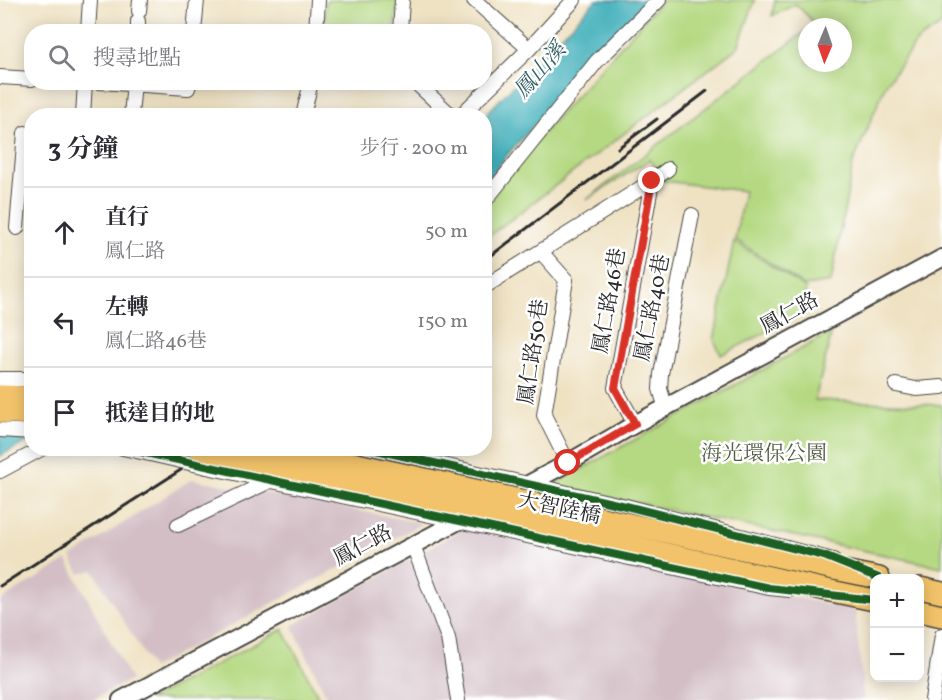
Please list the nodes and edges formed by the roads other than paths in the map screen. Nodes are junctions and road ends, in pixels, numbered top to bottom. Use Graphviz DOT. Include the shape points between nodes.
graph roads {
  1 [pos="90,0"];
  2 [pos="197,0"];
  3 [pos="318,0"];
  4 [pos="402,0"];
  5 [pos="475,0"];
  6 [pos="574,0"];
  7 [pos="659,0"];
  8 [pos="88,24"];
  9 [pos="196,24"];
  10 [pos="316,24"];
  11 [pos="400,24"];
  12 [pos="529,49"];
  13 [pos="0,77"];
  14 [pos="24,78"];
  15 [pos="492,85"];
  16 [pos="85,90"];
  17 [pos="133,90"];
  18 [pos="309,90"];
  19 [pos="424,90"];
  20 [pos="487,90"];
  21 [pos="83,108"];
  22 [pos="132,108"];
  23 [pos="305,108"];
  24 [pos="443,108"];
  25 [pos="468,108"];
  26 [pos="668,169"];
  27 [pos="652,181"];
  28 [pos="492,192"];
  29 [pos="24,194"];
  30 [pos="692,215"];
  31 [pos="17,228"];
  32 [pos="541,252"];
  33 [pos="942,258"];
  34 [pos="492,282"];
  35 [pos="0,379"];
  36 [pos="24,379"];
  37 [pos="896,385"];
  38 [pos="942,387"];
  39 [pos="0,396"];
  40 [pos="24,397"];
  41 [pos="666,409"];
  42 [pos="0,412"];
  43 [pos="24,414"];
  44 [pos="635,424"];
  45 [pos="0,430"];
  46 [pos="24,432"];
  47 [pos="29,456"];
  48 [pos="176,456"];
  49 [pos="320,456"];
  50 [pos="405,456"];
  51 [pos="202,458"];
  52 [pos="568,463"];
  53 [pos="0,471"];
  54 [pos="270,481"];
  55 [pos="527,485"];
  56 [pos="459,520"];
  57 [pos="178,525"];
  58 [pos="412,545"];
  59 [pos="870,576"];
  60 [pos="870,577"];
  61 [pos="924,589"];
  62 [pos="942,592"];
  63 [pos="870,599"];
  64 [pos="870,599"];
  65 [pos="924,612"];
  66 [pos="942,616"];
  67 [pos="942,635"];
  68 [pos="121,700"];
  69 [pos="458,700"];
  70 [pos="932,700"];
  1 -- 8 [label="street"];
  2 -- 9 [label="street"];
  3 -- 10 [label="street"];
  4 -- 11 [label="street"];
  5 -- 12 [label="street"];
  6 -- 12 [label="street"];
  7 -- 28 [label="street" via="597,61"];
  12 -- 15 [label="street"];
  13 -- 14 [label="street"];
  16 -- 21 [label="street"];
  17 -- 22 [label="street"];
  18 -- 23 [label="street"];
  19 -- 24 [label="street"];
  20 -- 25 [label="street"];
  26 -- 27 [label="street"];
  27 -- 32 [label="street"];
  27 -- 44 [label="street, 鳳仁路46巷" via="615,388"];
  29 -- 31 [label="street"];
  30 -- 41 [label="street, 鳳仁路40巷" via="661,374 660,389"];
  32 -- 34 [label="street"];
  32 -- 52 [label="street, 鳳仁路50巷" via="566,280 544,415"];
  33 -- 41 [label="street, 鳳仁路"];
  35 -- 36 [label="street"];
  37 -- 38 [label="street" via="916,389"];
  39 -- 40 [label="main road"];
  41 -- 44 [label="street, 鳳仁路"];
  42 -- 43 [label="main road"];
  44 -- 52 [label="street, 鳳仁路"];
  45 -- 46 [label="street"];
  47 -- 53 [label="street"];
  48 -- 51 [label="street, bridge"];
  49 -- 60 [label="main road, 大智陸橋, bridge"];
  50 -- 55 [label="street"];
  51 -- 54 [label="street"];
  51 -- 63 [label="main road, 大智陸橋, bridge"];
  52 -- 55 [label="street, 鳳仁路"];
  54 -- 56 [label="street"];
  54 -- 57 [label="street"];
  55 -- 56 [label="street, 鳳仁路"];
  55 -- 59 [label="street" via="824,556"];
  56 -- 58 [label="street, 鳳仁路"];
  56 -- 64 [label="street" via="769,588"];
  58 -- 68 [label="street, 鳳仁路"];
  58 -- 69 [label="street" via="448,638"];
  61 -- 62 [label="main road"];
  65 -- 66 [label="main road"];
  67 -- 70 [label="street"];
}
